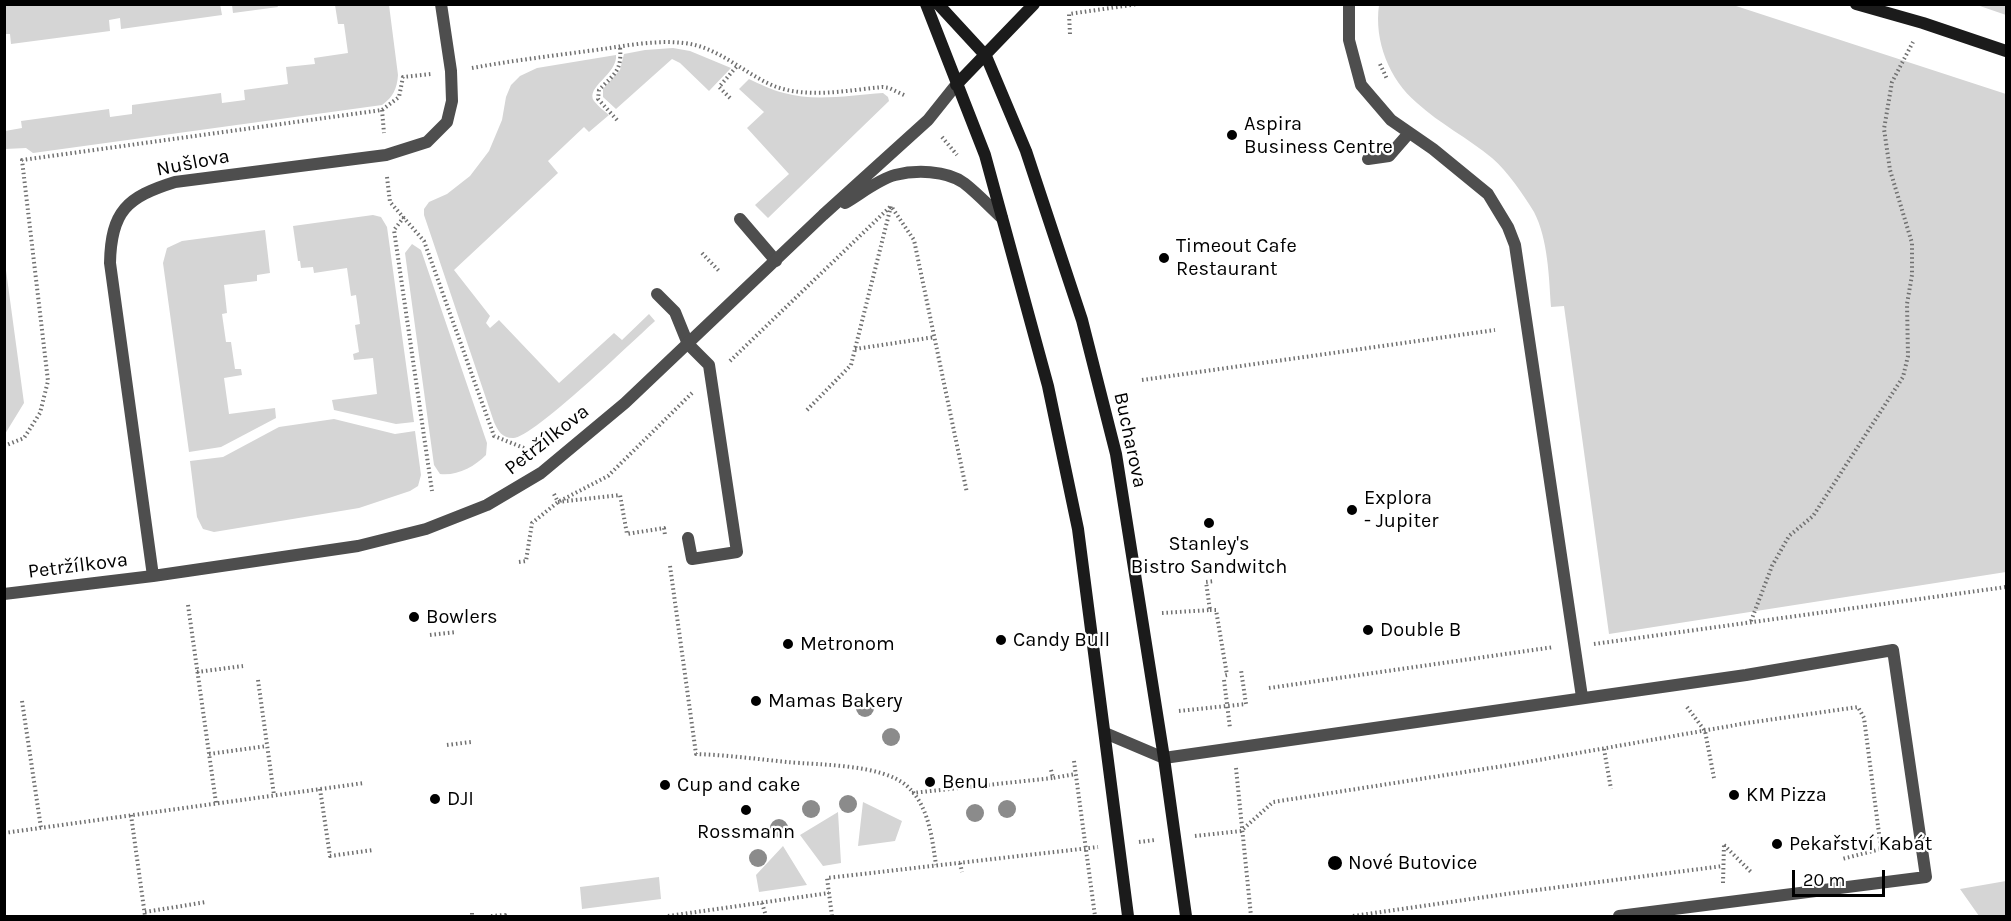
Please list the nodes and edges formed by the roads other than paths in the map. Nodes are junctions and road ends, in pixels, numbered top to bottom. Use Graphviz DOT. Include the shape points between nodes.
graph roads {
  1 [pos="441,4"];
  2 [pos="926,4"];
  3 [pos="938,4"];
  4 [pos="1034,4"];
  5 [pos="1349,4"];
  6 [pos="1856,4"];
  7 [pos="2007,51"];
  8 [pos="986,56"];
  9 [pos="956,85"];
  10 [pos="1409,133"];
  11 [pos="1368,159"];
  12 [pos="823,215"];
  13 [pos="1002,218"];
  14 [pos="740,219"];
  15 [pos="776,261"];
  16 [pos="657,294"];
  17 [pos="688,344"];
  18 [pos="688,538"];
  19 [pos="153,576"];
  20 [pos="4,594"];
  21 [pos="1582,697"];
  22 [pos="1105,733"];
  23 [pos="1164,758"];
  24 [pos="1128,916"];
  25 [pos="1186,916"];
  26 [pos="1619,916"];
  1 -- 19 [label="street, Nušlova" via="452,101 447,122 427,142 386,156 175,182 144,193 129,202 120,214 114,227 110,263"];
  2 -- 9 [label="main road"];
  3 -- 8 [label="main road, Bucharova"];
  4 -- 8 [label="main road"];
  5 -- 10 [label="street" via="1349,40 1361,85 1391,120"];
  6 -- 7 [label="main road"];
  8 -- 9 [label="main road"];
  8 -- 23 [label="main road, Bucharova" via="1029,158 1082,320 1116,454"];
  9 -- 12 [label="street, Petržílkova" via="928,120"];
  9 -- 13 [label="main road" via="985,155"];
  10 -- 11 [label="street" via="1389,156"];
  10 -- 21 [label="street" via="1488,194 1515,245"];
  12 -- 13 [label="street" via="893,176 924,173 964,183"];
  12 -- 15 [label="street, Petržílkova"];
  13 -- 22 [label="main road" via="1048,386 1078,529"];
  14 -- 15 [label="street"];
  15 -- 17 [label="street, Petržílkova"];
  16 -- 17 [label="street" via="675,312"];
  17 -- 18 [label="street" via="709,365 737,552 692,559"];
  17 -- 19 [label="street, Petržílkova" via="541,473 488,505 426,530 358,546"];
  19 -- 20 [label="street, Petržílkova"];
  21 -- 23 [label="street"];
  21 -- 26 [label="street" via="1893,650 1926,877"];
  22 -- 23 [label="street"];
  22 -- 24 [label="main road"];
  23 -- 25 [label="main road, Bucharova"];
}
